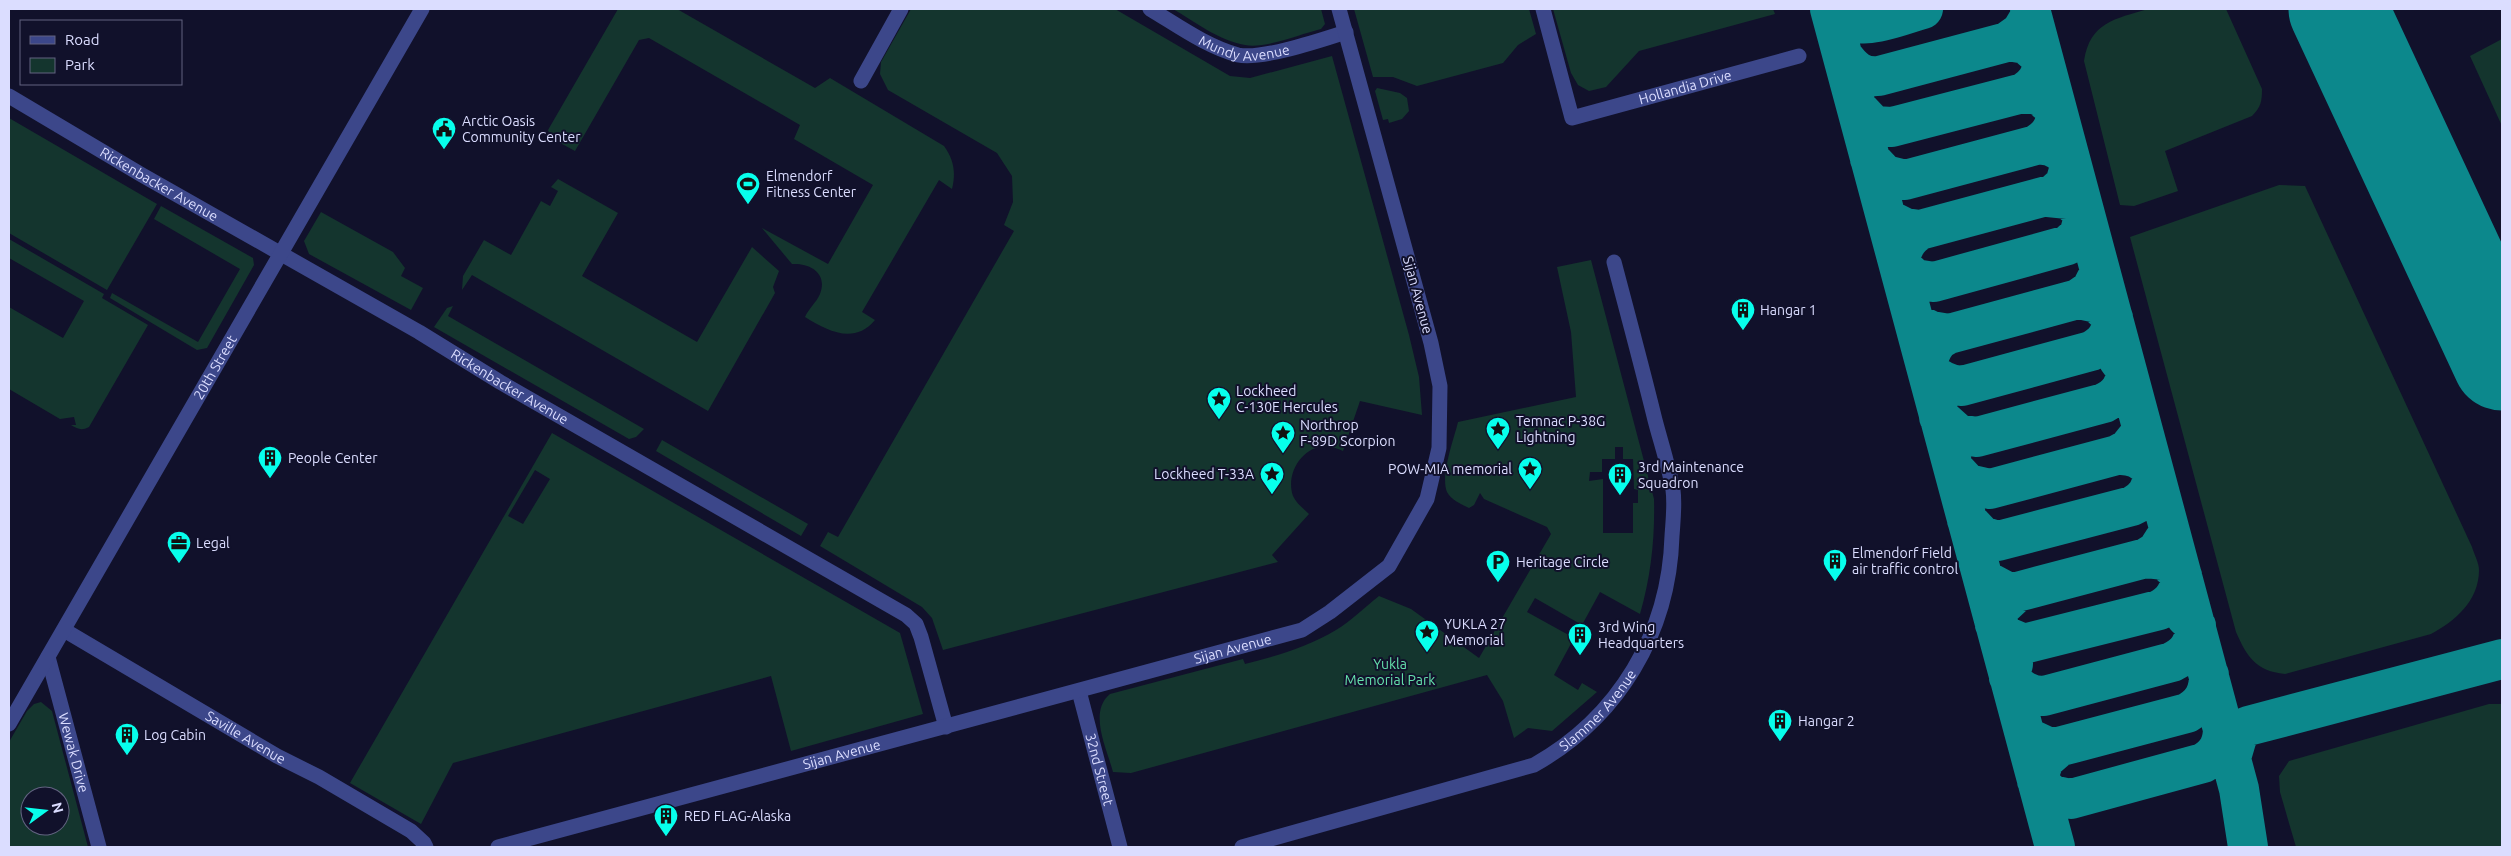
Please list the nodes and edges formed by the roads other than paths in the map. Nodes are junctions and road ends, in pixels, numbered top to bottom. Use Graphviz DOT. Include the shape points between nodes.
graph roads {
  1 [pos="422,9"];
  2 [pos="901,9"];
  3 [pos="1150,9"];
  4 [pos="1339,9"];
  5 [pos="1543,9"];
  6 [pos="1346,32"];
  7 [pos="1799,56"];
  8 [pos="860,81"];
  9 [pos="9,96"];
  10 [pos="282,254"];
  11 [pos="1614,262"];
  12 [pos="64,630"];
  13 [pos="48,657"];
  14 [pos="1079,691"];
  15 [pos="9,724"];
  16 [pos="946,727"];
  17 [pos="98,847"];
  18 [pos="426,847"];
  19 [pos="498,847"];
  20 [pos="1120,847"];
  21 [pos="1242,847"];
  1 -- 10 [label="street, 20th Street"];
  2 -- 8 [label="street"];
  3 -- 6 [label="street, Mundy Avenue" via="1211,44 1239,55 1264,54"];
  4 -- 6 [label="street, Sijan Avenue"];
  5 -- 7 [label="street, Hollandia Drive" via="1572,118"];
  6 -- 14 [label="street, Sijan Avenue" via="1440,386 1439,448 1426,499 1389,566 1302,630"];
  9 -- 10 [label="street, Rickenbacker Avenue"];
  10 -- 12 [label="street, 20th Street"];
  10 -- 16 [label="street, Rickenbacker Avenue" via="906,615 916,624 921,637"];
  11 -- 21 [label="street, Slammer Avenue" via="1673,492 1672,557 1667,586 1649,643 1636,668 1613,701 1590,724 1571,742 1534,765"];
  12 -- 13 [label="street, 20th Street"];
  12 -- 18 [label="street, Saville Avenue" via="411,831"];
  13 -- 15 [label="street, 20th Street"];
  13 -- 17 [label="street, Wewak Drive"];
  14 -- 16 [label="street, Sijan Avenue"];
  14 -- 20 [label="street, 32nd Street"];
  16 -- 19 [label="street, Sijan Avenue"];
}
